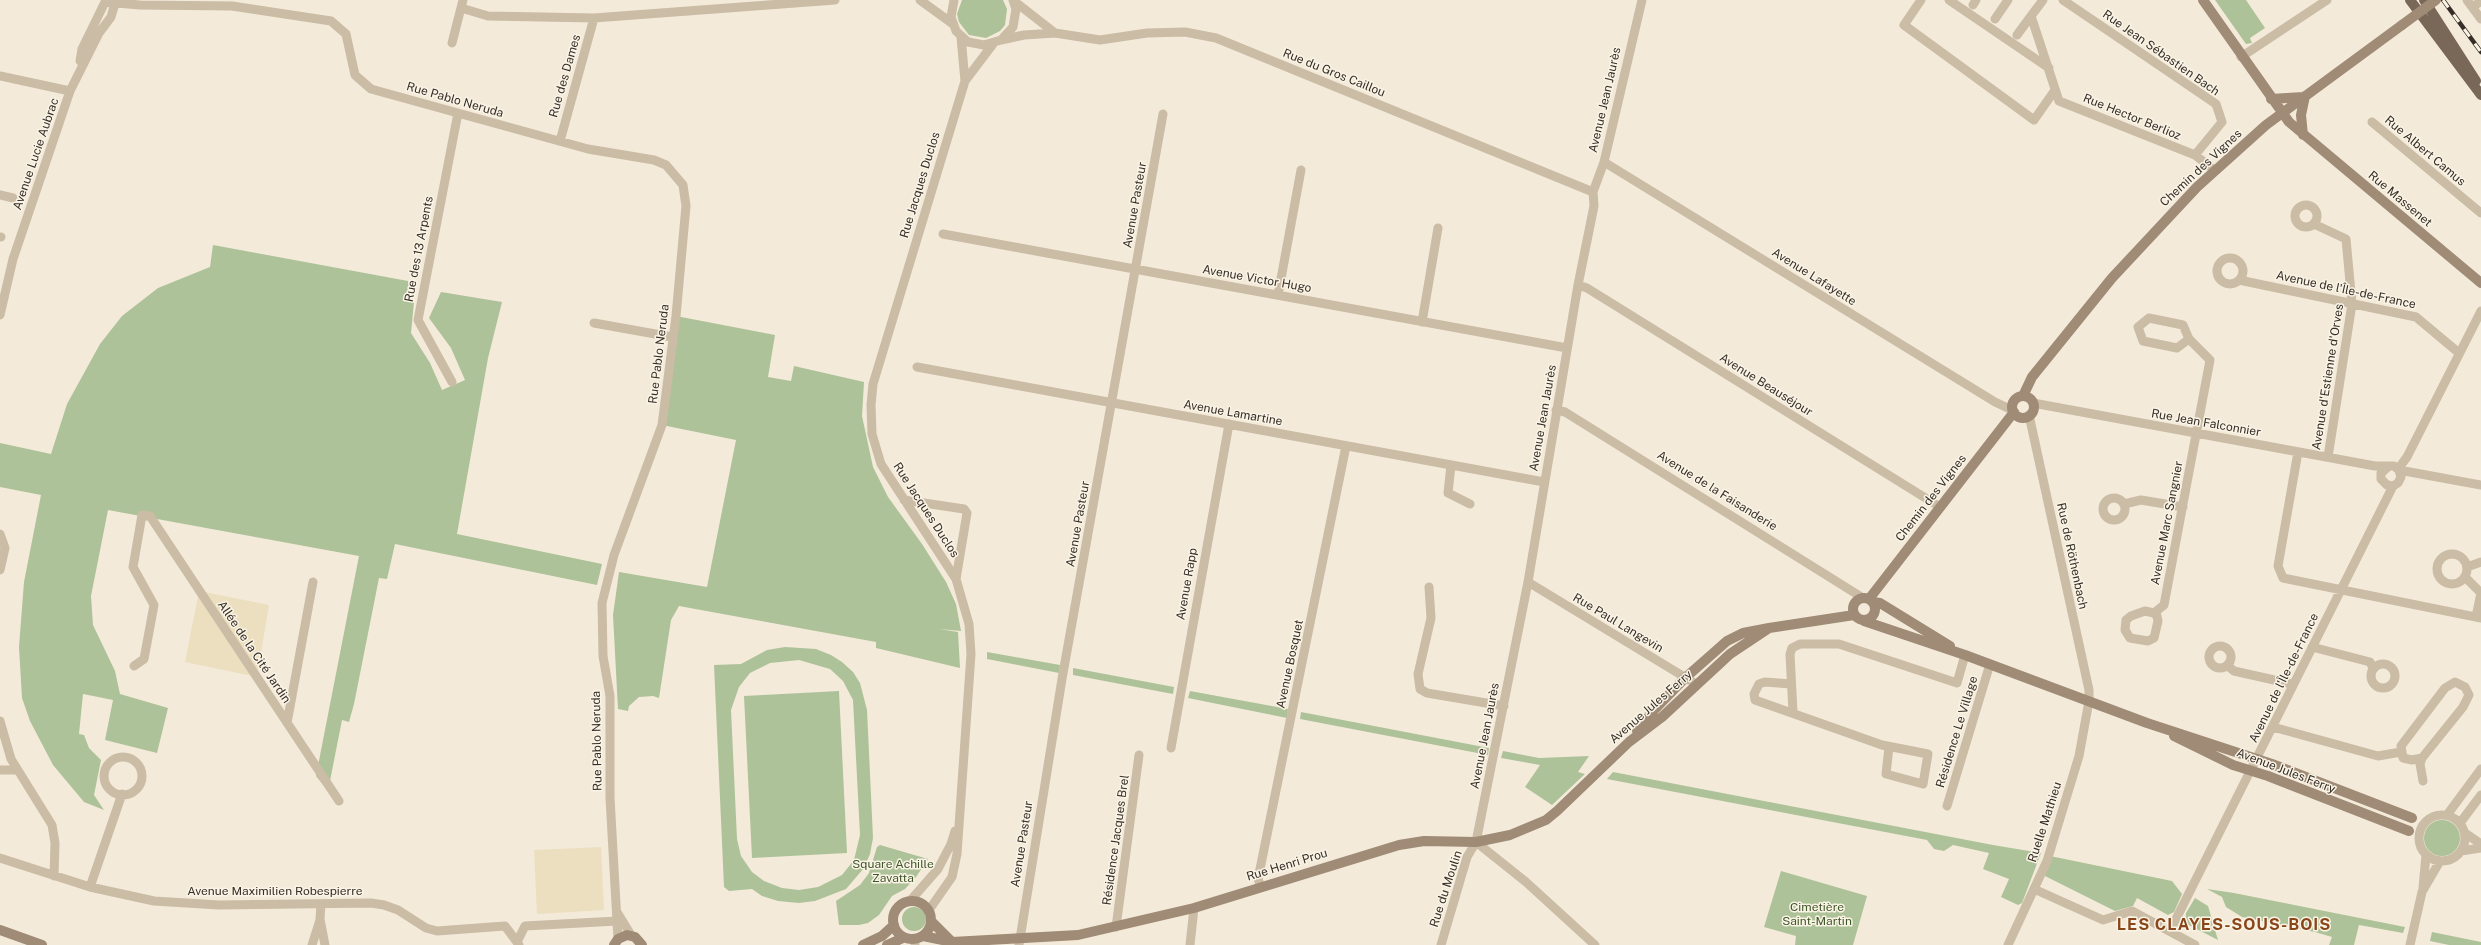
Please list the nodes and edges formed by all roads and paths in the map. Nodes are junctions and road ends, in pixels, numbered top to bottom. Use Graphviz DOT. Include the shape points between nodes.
graph roads {
  1 [pos="835,0"];
  2 [pos="920,0"];
  3 [pos="954,0"];
  4 [pos="1013,0"];
  5 [pos="1642,0"];
  6 [pos="1921,0"];
  7 [pos="1949,0"];
  8 [pos="2008,0"];
  9 [pos="2043,0"];
  10 [pos="2063,0"];
  11 [pos="2203,0"];
  12 [pos="2327,0"];
  13 [pos="2410,0"];
  14 [pos="2424,0"];
  15 [pos="2436,0"];
  16 [pos="106,1"];
  17 [pos="2481,1"];
  18 [pos="133,3"];
  19 [pos="115,4"];
  20 [pos="462,4"];
  21 [pos="740,4"];
  22 [pos="2470,4"];
  23 [pos="2031,16"];
  24 [pos="594,18"];
  25 [pos="1994,19"];
  26 [pos="2481,19"];
  27 [pos="953,24"];
  28 [pos="1055,33"];
  29 [pos="2017,35"];
  30 [pos="961,37"];
  31 [pos="997,42"];
  32 [pos="452,43"];
  33 [pos="2242,57"];
  34 [pos="2049,68"];
  35 [pos="79,70"];
  36 [pos="0,76"];
  37 [pos="965,81"];
  38 [pos="2055,90"];
  39 [pos="2481,90"];
  40 [pos="70,91"];
  41 [pos="2481,95"];
  42 [pos="2305,96"];
  43 [pos="2271,99"];
  44 [pos="458,113"];
  45 [pos="1163,114"];
  46 [pos="2281,114"];
  47 [pos="2372,122"];
  48 [pos="2303,135"];
  49 [pos="560,141"];
  50 [pos="2196,155"];
  51 [pos="1604,162"];
  52 [pos="1301,170"];
  53 [pos="2214,170"];
  54 [pos="1593,192"];
  55 [pos="0,195"];
  56 [pos="13,198"];
  57 [pos="2481,213"];
  58 [pos="2314,224"];
  59 [pos="1438,228"];
  60 [pos="943,234"];
  61 [pos="1135,269"];
  62 [pos="2239,280"];
  63 [pos="3,282"];
  64 [pos="2481,284"];
  65 [pos="1578,285"];
  66 [pos="1278,295"];
  67 [pos="2352,304"];
  68 [pos="2481,311"];
  69 [pos="0,315"];
  70 [pos="1422,322"];
  71 [pos="594,323"];
  72 [pos="672,337"];
  73 [pos="2189,339"];
  74 [pos="1567,348"];
  75 [pos="2459,353"];
  76 [pos="917,367"];
  77 [pos="452,382"];
  78 [pos="2023,396"];
  79 [pos="1112,403"];
  80 [pos="2033,403"];
  81 [pos="1556,410"];
  82 [pos="2013,411"];
  83 [pos="2029,415"];
  84 [pos="1229,424"];
  85 [pos="2197,434"];
  86 [pos="1346,446"];
  87 [pos="2298,452"];
  88 [pos="2328,457"];
  89 [pos="2407,457"];
  90 [pos="1452,465"];
  91 [pos="2378,469"];
  92 [pos="2399,472"];
  93 [pos="2416,473"];
  94 [pos="1544,482"];
  95 [pos="2383,482"];
  96 [pos="2481,485"];
  97 [pos="2393,486"];
  98 [pos="2384,499"];
  99 [pos="904,500"];
  100 [pos="1470,504"];
  101 [pos="2124,504"];
  102 [pos="1940,507"];
  103 [pos="2183,507"];
  104 [pos="0,534"];
  105 [pos="2481,562"];
  106 [pos="2467,567"];
  107 [pos="0,570"];
  108 [pos="2465,577"];
  109 [pos="956,579"];
  110 [pos="313,582"];
  111 [pos="1528,582"];
  112 [pos="1429,587"];
  113 [pos="2340,590"];
  114 [pos="1868,600"];
  115 [pos="2154,613"];
  116 [pos="1854,615"];
  117 [pos="2478,617"];
  118 [pos="1864,621"];
  119 [pos="1769,628"];
  120 [pos="2312,647"];
  121 [pos="1965,655"];
  122 [pos="1990,664"];
  123 [pos="134,666"];
  124 [pos="2228,666"];
  125 [pos="2374,668"];
  126 [pos="1685,678"];
  127 [pos="1696,684"];
  128 [pos="1791,684"];
  129 [pos="2292,684"];
  130 [pos="2089,701"];
  131 [pos="1504,706"];
  132 [pos="1793,712"];
  133 [pos="0,721"];
  134 [pos="287,722"];
  135 [pos="2147,722"];
  136 [pos="2273,727"];
  137 [pos="1629,742"];
  138 [pos="1889,747"];
  139 [pos="1170,748"];
  140 [pos="2401,752"];
  141 [pos="1139,755"];
  142 [pos="2256,758"];
  143 [pos="2422,758"];
  144 [pos="2481,769"];
  145 [pos="0,770"];
  146 [pos="17,770"];
  147 [pos="2250,771"];
  148 [pos="2423,781"];
  149 [pos="122,794"];
  150 [pos="2481,795"];
  151 [pos="339,801"];
  152 [pos="1947,806"];
  153 [pos="2447,815"];
  154 [pos="959,818"];
  155 [pos="2412,818"];
  156 [pos="2424,823"];
  157 [pos="2460,823"];
  158 [pos="2408,831"];
  159 [pos="2465,833"];
  160 [pos="2419,838"];
  161 [pos="1476,842"];
  162 [pos="2481,844"];
  163 [pos="2481,848"];
  164 [pos="2461,851"];
  165 [pos="2426,855"];
  166 [pos="0,858"];
  167 [pos="2440,861"];
  168 [pos="54,876"];
  169 [pos="90,887"];
  170 [pos="1261,887"];
  171 [pos="2034,889"];
  172 [pos="2422,892"];
  173 [pos="910,901"];
  174 [pos="321,904"];
  175 [pos="1194,908"];
  176 [pos="928,910"];
  177 [pos="617,911"];
  178 [pos="320,919"];
  179 [pos="617,921"];
  180 [pos="932,922"];
  181 [pos="894,925"];
  182 [pos="1116,927"];
  183 [pos="0,930"];
  184 [pos="2170,932"];
  185 [pos="631,935"];
  186 [pos="903,938"];
  187 [pos="918,940"];
  188 [pos="616,942"];
  189 [pos="952,942"];
  190 [pos="1020,942"];
  191 [pos="518,943"];
  192 [pos="42,945"];
  193 [pos="312,945"];
  194 [pos="325,945"];
  195 [pos="642,945"];
  196 [pos="863,945"];
  197 [pos="888,945"];
  198 [pos="1190,945"];
  199 [pos="1441,945"];
  200 [pos="1595,945"];
  201 [pos="2008,945"];
  202 [pos="2195,945"];
  203 [pos="2410,945"];
  1 -- 21 [label="street, Rue des Dames"];
  2 -- 27 [label="street"];
  3 -- 27 [label="street" via="951,10"];
  4 -- 28 [label="street, Rue du Gros Caillou"];
  4 -- 31 [label="street, Rue Jacques Duclos" via="1016,9 1014,22 1008,34"];
  5 -- 51 [label="street, Avenue Jean Jaurès"];
  6 -- 38 [label="street" via="1904,25 2034,120"];
  7 -- 34 [label="street"];
  8 -- 25 [label="street"];
  9 -- 23 [label="street"];
  10 -- 50 [label="street, Rue Jean Sébastien Bach" via="2216,104 2222,122"];
  11 -- 33 [label="street, Rue Massenet"];
  12 -- 33 [label="street"];
  13 -- 41 [label="main road"];
  14 -- 39 [label="main road"];
  15 -- 42 [label="street, Chemin des Vignes, bridge"];
  16 -- 19 [label="street"];
  16 -- 35 [label="street" via="84,44"];
  17 -- 22 [label="street"];
  18 -- 19 [label="street" via="122,11"];
  18 -- 44 [label="street, Rue Pablo Neruda" via="218,6 286,13 331,21 346,34 355,75 371,89"];
  19 -- 35 [label="street, Avenue Lucie Aubrac"];
  20 -- 24 [label="street, Rue des Dames" via="488,16"];
  20 -- 32 [label="street, Rue des Dames"];
  21 -- 24 [label="street, Rue des Dames"];
  22 -- 26 [label="street"];
  23 -- 29 [label="street"];
  23 -- 34 [label="street"];
  24 -- 49 [label="street, Rue des Dames"];
  27 -- 30 [label="street, Rue Jacques Duclos"];
  28 -- 31 [label="street, Rue du Gros Caillou" via="1024,35"];
  28 -- 54 [label="street, Rue du Gros Caillou" via="1100,40 1147,33 1185,32 1216,38"];
  30 -- 31 [label="street" via="976,44"];
  30 -- 37 [label="street, Rue Jacques Duclos"];
  31 -- 37 [label="street, Rue Jacques Duclos"];
  33 -- 43 [label="street, Rue Massenet"];
  34 -- 38 [label="street"];
  35 -- 40 [label="street, Avenue Lucie Aubrac"];
  36 -- 40 [label="street"];
  37 -- 99 [label="street, Rue Jacques Duclos" via="873,384 872,434 881,464"];
  38 -- 50 [label="street, Rue Hector Berlioz" via="2059,101"];
  40 -- 63 [label="street, Avenue Lucie Aubrac"];
  42 -- 43 [label="street"];
  42 -- 46 [label="street, Chemin des Vignes"];
  42 -- 48 [label="street" via="2301,115"];
  43 -- 46 [label="street, Rue Massenet"];
  44 -- 49 [label="street, Rue Pablo Neruda"];
  44 -- 77 [label="street, Rue des 13 Arpents" via="418,320"];
  45 -- 61 [label="street, Avenue Pasteur"];
  46 -- 48 [label="street, Rue Massenet"];
  46 -- 53 [label="street, Chemin des Vignes"];
  47 -- 57 [label="street, Rue Albert Camus"];
  48 -- 64 [label="street, Rue Massenet"];
  49 -- 72 [label="street, Rue Pablo Neruda" via="588,149 654,160 666,165 683,185 686,206"];
  50 -- 53 [label="street, Rue Hector Berlioz"];
  51 -- 54 [label="street, Avenue Jean Jaurès"];
  51 -- 82 [label="street, Avenue Lafayette" via="2004,408"];
  52 -- 66 [label="street"];
  53 -- 78 [label="street, Chemin des Vignes" via="2152,232 2112,278 2032,376"];
  54 -- 65 [label="street, Avenue Jean Jaurès" via="1594,206"];
  55 -- 56 [label="street"];
  58 -- 67 [label="street, Avenue d'Estienne d'Orves" via="2346,240"];
  59 -- 70 [label="street"];
  60 -- 61 [label="street, Avenue Victor Hugo"];
  61 -- 66 [label="street, Avenue Victor Hugo"];
  61 -- 79 [label="street, Avenue Pasteur"];
  62 -- 67 [label="street, Avenue de l'Île-de-France"];
  63 -- 69 [label="street, Avenue Lucie Aubrac"];
  65 -- 74 [label="street, Avenue Jean Jaurès"];
  65 -- 102 [label="street, Avenue Beauséjour" via="1587,288"];
  66 -- 70 [label="street, Avenue Victor Hugo"];
  67 -- 75 [label="street, Avenue de l'Île-de-France" via="2416,317"];
  67 -- 88 [label="street, Avenue d'Estienne d'Orves"];
  68 -- 75 [label="street"];
  70 -- 74 [label="street, Avenue Victor Hugo"];
  71 -- 72 [label="street"];
  72 -- 177 [label="street, Rue Pablo Neruda" via="662,425 614,555 602,603 603,656 610,696 610,798"];
  73 -- 73 [label="street" via="2183,325 2149,318 2138,327 2143,341 2177,348"];
  73 -- 85 [label="street, Avenue Marc Sangnier" via="2210,360"];
  74 -- 81 [label="street, Avenue Jean Jaurès"];
  75 -- 89 [label="street"];
  76 -- 79 [label="street, Avenue Lamartine"];
  78 -- 80 [label="street"];
  78 -- 82 [label="street" via="2014,400"];
  79 -- 84 [label="street, Avenue Lamartine"];
  79 -- 190 [label="street, Avenue Pasteur" via="1062,679"];
  80 -- 83 [label="street" via="2033,410"];
  80 -- 85 [label="street, Rue Jean Falconnier"];
  81 -- 94 [label="street, Avenue Jean Jaurès"];
  81 -- 114 [label="street, Avenue de la Faisanderie" via="1565,412"];
  82 -- 83 [label="street" via="2022,417"];
  82 -- 102 [label="street, Chemin des Vignes"];
  83 -- 130 [label="street, Rue de Röthenbach" via="2089,690"];
  84 -- 86 [label="street, Avenue Lamartine"];
  84 -- 139 [label="street, Avenue Rapp"];
  85 -- 87 [label="street, Rue Jean Falconnier"];
  85 -- 103 [label="street, Avenue Marc Sangnier"];
  86 -- 90 [label="street, Avenue Lamartine"];
  86 -- 170 [label="street, Avenue Bosquet" via="1258,879"];
  87 -- 88 [label="street, Rue Jean Falconnier"];
  87 -- 113 [label="street" via="2278,566 2283,578"];
  88 -- 91 [label="street, Rue Jean Falconnier"];
  89 -- 92 [label="street"];
  89 -- 93 [label="street"];
  90 -- 94 [label="street, Avenue Lamartine"];
  90 -- 100 [label="street" via="1448,493"];
  91 -- 92 [label="street, Rue Jean Falconnier" via="2389,466"];
  91 -- 95 [label="street, Avenue de l'Île-de-France"];
  92 -- 93 [label="street"];
  92 -- 97 [label="street, Avenue de l'Île-de-France" via="2398,483"];
  93 -- 96 [label="street"];
  94 -- 111 [label="street, Avenue Jean Jaurès"];
  95 -- 97 [label="street"];
  95 -- 98 [label="street, Avenue de l'Île-de-France"];
  97 -- 98 [label="street, Avenue de l'Île-de-France"];
  98 -- 113 [label="street, Avenue de l'Île-de-France"];
  99 -- 109 [label="street, Rue Jacques Duclos"];
  99 -- 109 [label="street" via="964,509 967,513"];
  101 -- 103 [label="street" via="2141,500"];
  102 -- 114 [label="street, Chemin des Vignes"];
  103 -- 115 [label="street, Avenue Marc Sangnier" via="2164,605"];
  104 -- 107 [label="street" via="5,548"];
  105 -- 106 [label="street"];
  106 -- 108 [label="street"];
  106 -- 108 [label="street" via="2463,559 2454,555 2445,557 2439,564 2440,578 2448,583 2457,583"];
  108 -- 117 [label="street" via="2481,593"];
  109 -- 154 [label="street, Rue Jacques Duclos" via="968,617 971,646"];
  110 -- 134 [label="street"];
  111 -- 126 [label="street, Rue Paul Langevin"];
  111 -- 131 [label="street, Avenue Jean Jaurès"];
  112 -- 131 [label="street" via="1431,618 1418,674 1420,689 1427,693"];
  113 -- 117 [label="street"];
  113 -- 120 [label="street, Avenue de l'Île-de-France"];
  114 -- 116 [label="street" via="1857,600 1853,605"];
  114 -- 118 [label="street" via="1875,613 1871,619"];
  114 -- 121 [label="street, Avenue Jules Ferry" via="1880,603 1912,621"];
  116 -- 118 [label="street"];
  116 -- 119 [label="street, Avenue Jules Ferry"];
  118 -- 121 [label="street, Avenue Jules Ferry"];
  119 -- 126 [label="street" via="1743,633 1727,641"];
  119 -- 127 [label="street, Avenue Jules Ferry" via="1730,654"];
  120 -- 125 [label="street" via="2370,662"];
  120 -- 129 [label="street, Avenue de l'Île-de-France"];
  121 -- 122 [label="street, Avenue Jules Ferry"];
  121 -- 128 [label="street" via="1956,683 1839,644 1800,644 1792,648 1790,654"];
  122 -- 130 [label="street, Avenue Jules Ferry"];
  122 -- 152 [label="street, Résidence Le Village"];
  123 -- 134 [label="street, Allée de la Cité Jardin" via="144,659 154,605 133,566 142,515 150,516"];
  124 -- 129 [label="street" via="2234,672"];
  126 -- 127 [label="street, Rue Paul Langevin"];
  126 -- 137 [label="street" via="1655,709"];
  127 -- 137 [label="street, Avenue Jules Ferry"];
  128 -- 132 [label="street"];
  128 -- 132 [label="street" via="1765,682 1759,684 1754,694 1755,700"];
  129 -- 136 [label="street, Avenue de l'Île-de-France"];
  130 -- 135 [label="street, Avenue Jules Ferry"];
  130 -- 171 [label="street, Ruelle Mathieu" via="2076,764 2047,861"];
  131 -- 161 [label="street, Avenue Jean Jaurès"];
  132 -- 138 [label="street"];
  133 -- 146 [label="street" via="7,750"];
  134 -- 151 [label="street, Allée de la Cité Jardin"];
  135 -- 142 [label="street, Avenue Jules Ferry"];
  135 -- 147 [label="street, Avenue Jules Ferry" via="2217,758"];
  136 -- 140 [label="street" via="2374,756"];
  136 -- 142 [label="street, Avenue de l'Île-de-France"];
  137 -- 161 [label="street, Avenue Jules Ferry" via="1546,820 1510,835"];
  138 -- 138 [label="street" via="1886,774 1923,784 1928,754"];
  140 -- 143 [label="street" via="2403,758"];
  140 -- 143 [label="street" via="2401,746 2445,688 2455,682 2465,687 2469,695 2463,707"];
  141 -- 182 [label="street, Résidence Jacques Brel"];
  142 -- 147 [label="street, Avenue de l'Île-de-France"];
  142 -- 155 [label="street, Avenue Jules Ferry"];
  143 -- 148 [label="street" via="2420,764"];
  144 -- 153 [label="street"];
  145 -- 146 [label="street"];
  146 -- 168 [label="street" via="52,825 55,843"];
  147 -- 158 [label="street, Avenue Jules Ferry"];
  147 -- 184 [label="street, Avenue de l'Île-de-France"];
  149 -- 149 [label="street" via="134,791 140,785 142,774 140,766 133,759 122,756 111,761 105,770 105,782 109,788"];
  149 -- 169 [label="street"];
  150 -- 157 [label="street"];
  153 -- 156 [label="street" via="2431,817"];
  153 -- 157 [label="street"];
  154 -- 173 [label="street, Rue Jacques Duclos" via="945,857 925,886"];
  154 -- 176 [label="street, Rue Jacques Duclos" via="955,870"];
  155 -- 156 [label="street, Avenue Jules Ferry"];
  156 -- 160 [label="street"];
  157 -- 159 [label="street"];
  158 -- 160 [label="street, Avenue Jules Ferry"];
  159 -- 162 [label="street"];
  159 -- 164 [label="street"];
  160 -- 165 [label="street"];
  161 -- 170 [label="street, Rue Henri Prou" via="1424,841 1399,845"];
  161 -- 199 [label="street, Rue du Moulin" via="1467,857"];
  161 -- 200 [label="street" via="1526,882"];
  163 -- 164 [label="street"];
  164 -- 167 [label="street" via="2452,859"];
  165 -- 167 [label="street"];
  165 -- 172 [label="street"];
  166 -- 168 [label="street, Avenue Maximilien Robespierre"];
  167 -- 172 [label="street"];
  168 -- 169 [label="street, Avenue Maximilien Robespierre"];
  169 -- 174 [label="street, Avenue Maximilien Robespierre" via="154,901 219,905"];
  170 -- 175 [label="street, Rue Henri Prou"];
  171 -- 184 [label="street" via="2103,920 2132,911"];
  171 -- 201 [label="street, Ruelle Mathieu"];
  172 -- 203 [label="street"];
  173 -- 176 [label="street" via="921,903"];
  173 -- 181 [label="street" via="898,907 893,919"];
  174 -- 178 [label="street"];
  174 -- 191 [label="street, Avenue Maximilien Robespierre" via="384,905 398,910 426,928 437,931 505,926"];
  175 -- 182 [label="street, Rue Henri Prou"];
  175 -- 198 [label="street"];
  176 -- 180 [label="street"];
  177 -- 179 [label="street, Rue Pablo Neruda"];
  177 -- 185 [label="street, Rue Pablo Neruda"];
  178 -- 193 [label="street"];
  178 -- 194 [label="street"];
  179 -- 188 [label="street, Rue Pablo Neruda"];
  179 -- 191 [label="street, Avenue Maximilien Robespierre" via="525,926"];
  180 -- 187 [label="street"];
  180 -- 189 [label="street"];
  181 -- 186 [label="street"];
  181 -- 196 [label="street" via="882,936"];
  182 -- 190 [label="street, Rue Henri Prou" via="1066,937"];
  183 -- 192 [label="street"];
  184 -- 202 [label="street"];
  185 -- 188 [label="street"];
  185 -- 195 [label="street"];
  186 -- 187 [label="street"];
  186 -- 197 [label="street"];
  187 -- 189 [label="street, Rue Henri Prou"];
  189 -- 190 [label="street, Rue Henri Prou"];
}
